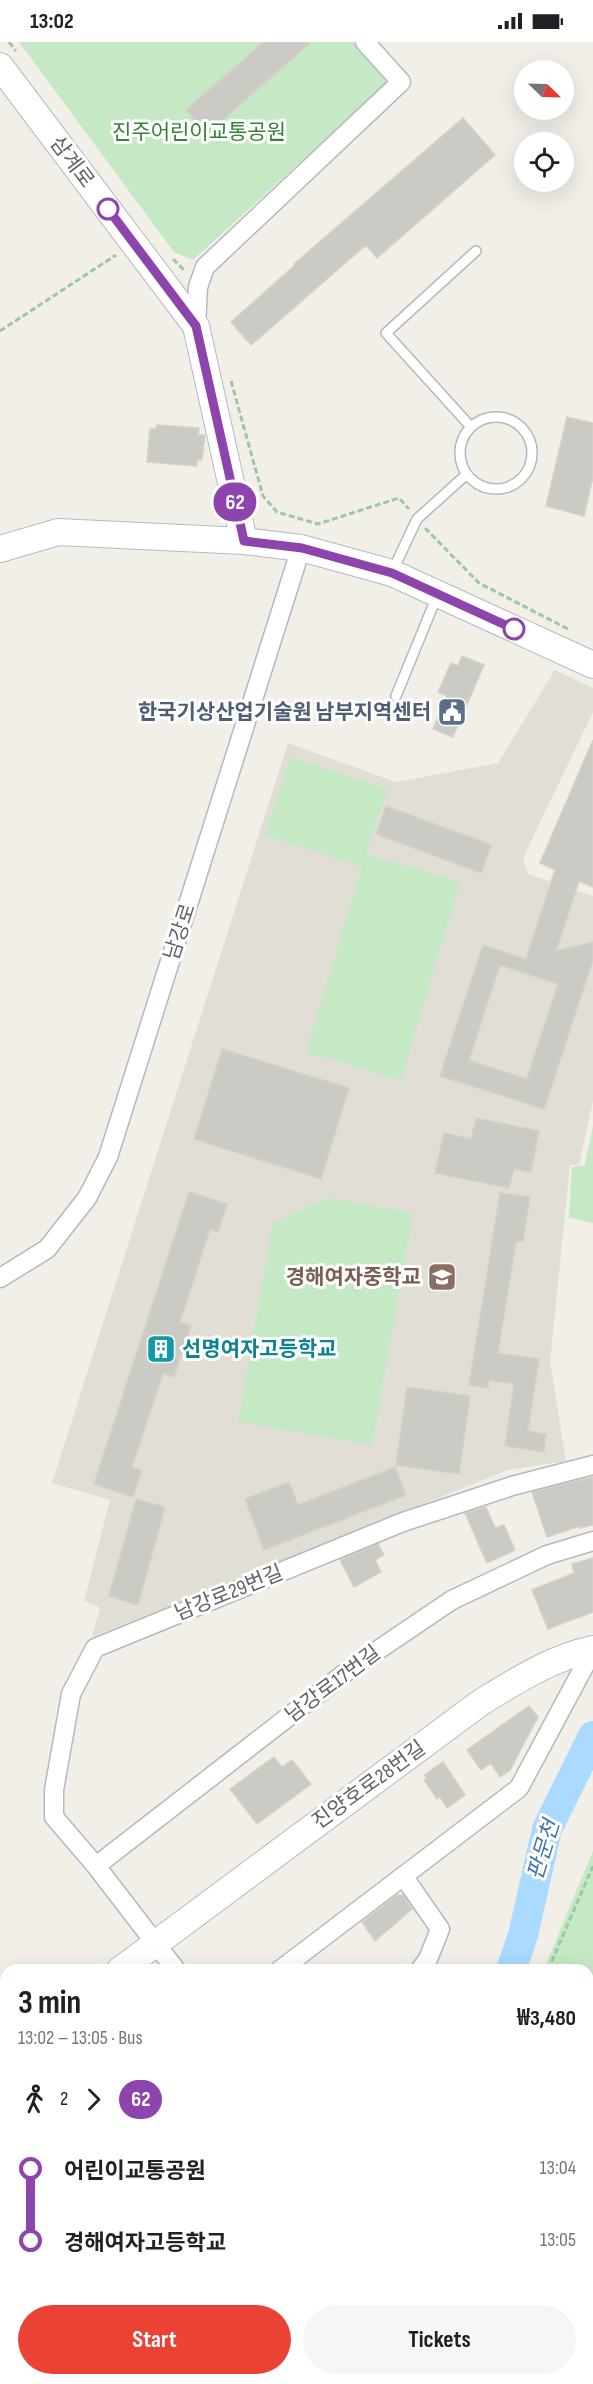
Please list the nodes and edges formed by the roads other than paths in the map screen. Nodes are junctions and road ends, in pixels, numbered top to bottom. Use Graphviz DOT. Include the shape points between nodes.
graph roads {
  1 [pos="364,42"];
  2 [pos="8,58"];
  3 [pos="476,251"];
  4 [pos="196,326"];
  5 [pos="471,427"];
  6 [pos="467,474"];
  7 [pos="253,542"];
  8 [pos="302,548"];
  9 [pos="0,549"];
  10 [pos="392,573"];
  11 [pos="438,594"];
  12 [pos="593,665"];
  13 [pos="396,696"];
  14 [pos="0,1278"];
  15 [pos="593,1465"];
  16 [pos="593,1541"];
  17 [pos="593,1650"];
  18 [pos="96,1866"];
  19 [pos="404,1877"];
  20 [pos="156,1942"];
  21 [pos="128,1964"];
  22 [pos="172,1964"];
  23 [pos="288,1964"];
  24 [pos="424,1964"];
  1 -- 4 [label="street" via="401,82 205,267 198,287"];
  2 -- 4 [label="street, 삼계로" via="134,245"];
  3 -- 5 [label="lane" via="386,333"];
  4 -- 7 [label="street, 삼계로"];
  5 -- 6 [label="lane" via="460,448 460,460"];
  5 -- 6 [label="lane" via="493,416 512,420 526,431 533,455 523,478 503,489 480,486"];
  6 -- 10 [label="lane" via="417,519"];
  7 -- 8 [label="street"];
  7 -- 9 [label="street" via="58,532"];
  8 -- 10 [label="street"];
  8 -- 14 [label="street, 남강로" via="108,1156 87,1198 47,1249"];
  10 -- 11 [label="street"];
  11 -- 12 [label="street"];
  11 -- 13 [label="lane"];
  15 -- 18 [label="street, 남강로29번길" via="512,1486 403,1522 95,1648 71,1694 54,1790 54,1818"];
  16 -- 18 [label="street, 남강로17번길" via="547,1555 452,1600 350,1669"];
  17 -- 19 [label="street, 진양호로28번길" via="519,1788"];
  17 -- 20 [label="street, 진양호로28번길" via="538,1668 480,1703"];
  18 -- 20 [label="street, 남강로29번길"];
  19 -- 23 [label="street, 진양호로28번길"];
  19 -- 24 [label="street" via="440,1929"];
  20 -- 21 [label="street, 진양호로28번길"];
  20 -- 22 [label="street"];
}
